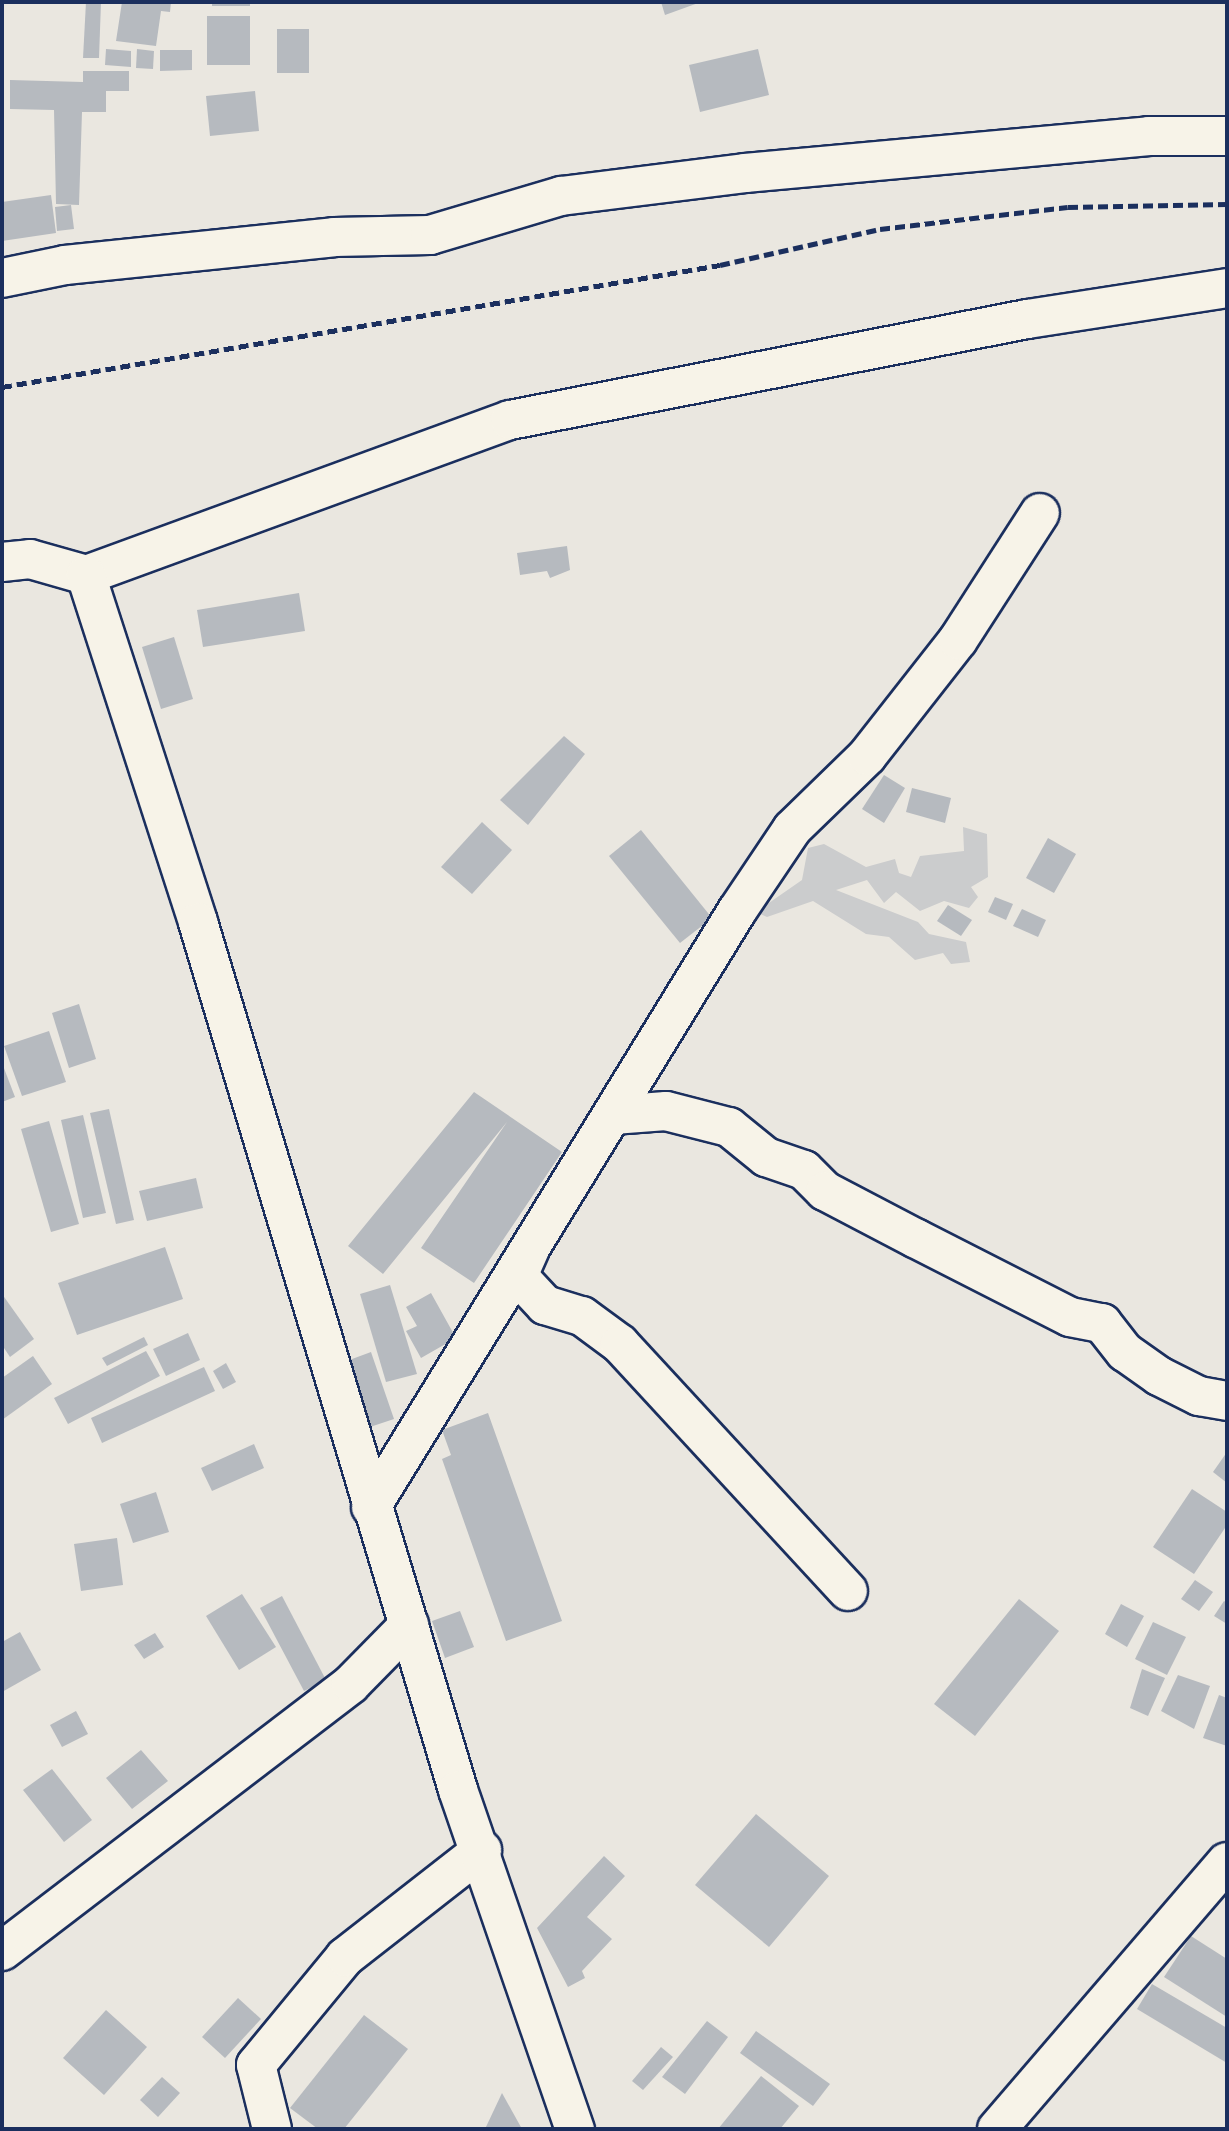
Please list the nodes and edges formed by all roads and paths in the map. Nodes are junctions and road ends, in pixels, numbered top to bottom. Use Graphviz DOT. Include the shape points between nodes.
graph roads {
  1 [pos="1227,136"];
  2 [pos="2,278"];
  3 [pos="1227,288"];
  4 [pos="1040,513"];
  5 [pos="2,562"];
  6 [pos="86,575"];
  7 [pos="613,1115"];
  8 [pos="536,1237"];
  9 [pos="1227,1401"];
  10 [pos="371,1507"];
  11 [pos="848,1591"];
  12 [pos="409,1625"];
  13 [pos="482,1850"];
  14 [pos="1227,1861"];
  15 [pos="2,1951"];
  16 [pos="272,2129"];
  17 [pos="575,2129"];
  18 [pos="997,2129"];
  1 -- 2 [label="street" via="1149,136 745,173 561,196 430,235 334,237 65,265"];
  3 -- 6 [label="street" via="1027,319 510,420"];
  4 -- 7 [label="street" via="958,640 867,756 793,830"];
  5 -- 6 [label="street" via="30,559"];
  6 -- 10 [label="street" via="198,922"];
  7 -- 8 [label="street"];
  7 -- 9 [label="street" via="666,1111 729,1127 765,1157 804,1170 825,1191 1070,1317 1102,1323 1125,1352 1159,1376"];
  8 -- 10 [label="street"];
  8 -- 11 [label="street" via="518,1276 545,1305 582,1316 620,1344"];
  10 -- 12 [label="street"];
  12 -- 13 [label="street"];
  12 -- 15 [label="street" via="351,1685"];
  13 -- 16 [label="street" via="345,1957 256,2065"];
  13 -- 17 [label="street"];
  14 -- 18 [label="street"];
}
